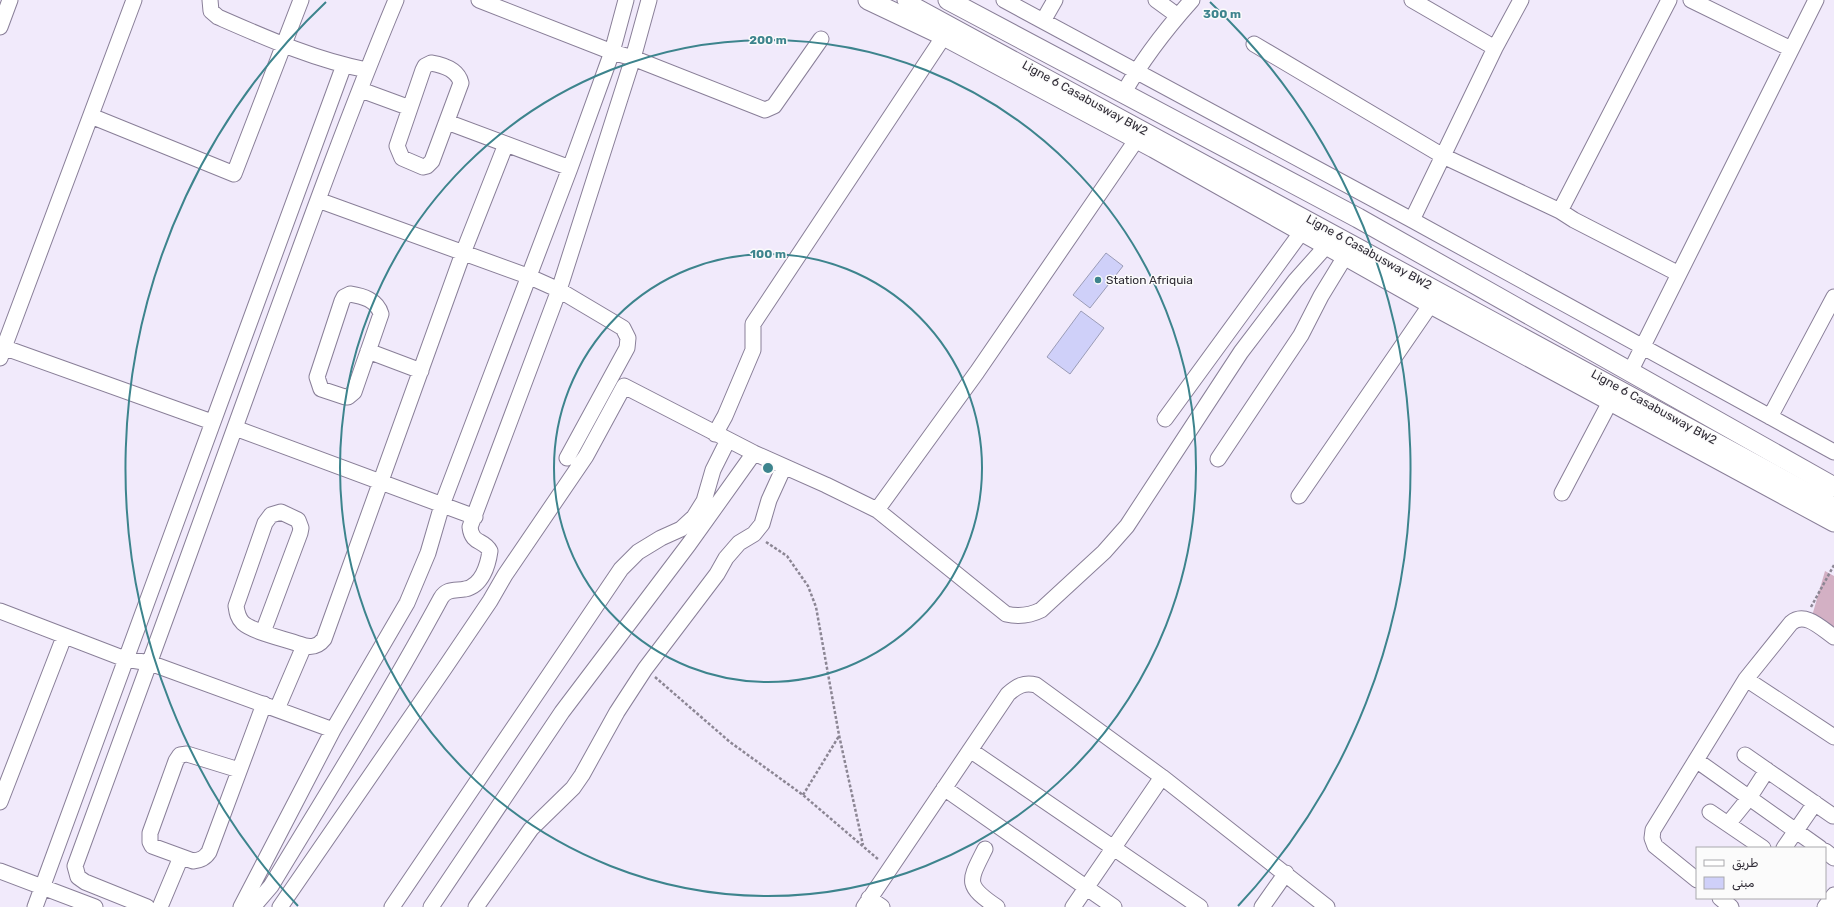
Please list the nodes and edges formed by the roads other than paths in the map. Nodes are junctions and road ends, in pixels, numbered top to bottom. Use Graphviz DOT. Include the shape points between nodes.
graph roads {
  1 [pos="10,0"];
  2 [pos="134,0"];
  3 [pos="210,0"];
  4 [pos="301,0"];
  5 [pos="396,0"];
  6 [pos="479,0"];
  7 [pos="626,0"];
  8 [pos="649,0"];
  9 [pos="868,0"];
  10 [pos="905,0"];
  11 [pos="916,0"];
  12 [pos="948,0"];
  13 [pos="1004,0"];
  14 [pos="1055,0"];
  15 [pos="1156,0"];
  16 [pos="1192,0"];
  17 [pos="1412,0"];
  18 [pos="1521,0"];
  19 [pos="1669,0"];
  20 [pos="1691,0"];
  21 [pos="1816,0"];
  22 [pos="1029,6"];
  23 [pos="1178,16"];
  24 [pos="1043,20"];
  25 [pos="0,27"];
  26 [pos="944,36"];
  27 [pos="821,39"];
  28 [pos="1254,44"];
  29 [pos="284,46"];
  30 [pos="1496,48"];
  31 [pos="1790,49"];
  32 [pos="612,52"];
  33 [pos="633,58"];
  34 [pos="344,65"];
  35 [pos="367,70"];
  36 [pos="1135,72"];
  37 [pos="361,90"];
  38 [pos="1123,94"];
  39 [pos="410,108"];
  40 [pos="90,116"];
  41 [pos="448,122"];
  42 [pos="1137,139"];
  43 [pos="506,144"];
  44 [pos="1443,156"];
  45 [pos="570,168"];
  46 [pos="318,200"];
  47 [pos="1560,211"];
  48 [pos="1412,220"];
  49 [pos="1303,230"];
  50 [pos="1328,244"];
  51 [pos="463,253"];
  52 [pos="1346,255"];
  53 [pos="1679,274"];
  54 [pos="530,277"];
  55 [pos="559,290"];
  56 [pos="1834,297"];
  57 [pos="1431,304"];
  58 [pos="1642,346"];
  59 [pos="1,350"];
  60 [pos="368,351"];
  61 [pos="421,371"];
  62 [pos="1630,372"];
  63 [pos="1611,400"];
  64 [pos="1770,417"];
  65 [pos="1165,419"];
  66 [pos="212,422"];
  67 [pos="235,428"];
  68 [pos="722,437"];
  69 [pos="1834,452"];
  70 [pos="754,453"];
  71 [pos="567,458"];
  72 [pos="1218,459"];
  73 [pos="784,467"];
  74 [pos="381,482"];
  75 [pos="1834,487"];
  76 [pos="1562,493"];
  77 [pos="1299,496"];
  78 [pos="1834,498"];
  79 [pos="442,505"];
  80 [pos="1834,505"];
  81 [pos="877,510"];
  82 [pos="475,517"];
  83 [pos="1834,522"];
  84 [pos="0,611"];
  85 [pos="262,632"];
  86 [pos="64,637"];
  87 [pos="1834,637"];
  88 [pos="304,646"];
  89 [pos="125,659"];
  90 [pos="150,663"];
  91 [pos="1746,679"];
  92 [pos="270,707"];
  93 [pos="333,730"];
  94 [pos="1834,737"];
  95 [pos="970,750"];
  96 [pos="1745,755"];
  97 [pos="1696,760"];
  98 [pos="239,770"];
  99 [pos="1767,770"];
  100 [pos="1162,777"];
  101 [pos="944,788"];
  102 [pos="1749,798"];
  103 [pos="0,802"];
  104 [pos="1815,803"];
  105 [pos="1710,812"];
  106 [pos="1832,816"];
  107 [pos="1728,824"];
  108 [pos="1796,831"];
  109 [pos="1113,847"];
  110 [pos="1762,847"];
  111 [pos="1785,847"];
  112 [pos="1819,847"];
  113 [pos="985,849"];
  114 [pos="181,857"];
  115 [pos="0,870"];
  116 [pos="1286,873"];
  117 [pos="1696,879"];
  118 [pos="42,887"];
  119 [pos="1085,888"];
  120 [pos="1834,895"];
  121 [pos="1721,899"];
  122 [pos="867,903"];
  123 [pos="34,907"];
  124 [pos="95,907"];
  125 [pos="147,907"];
  126 [pos="160,907"];
  127 [pos="241,907"];
  128 [pos="253,907"];
  129 [pos="280,907"];
  130 [pos="392,907"];
  131 [pos="431,907"];
  132 [pos="476,907"];
  133 [pos="882,907"];
  134 [pos="997,907"];
  135 [pos="1073,907"];
  136 [pos="1114,907"];
  137 [pos="1200,907"];
  138 [pos="1262,907"];
  139 [pos="1327,907"];
  140 [pos="1731,907"];
  141 [pos="1825,907"];
  1 -- 25 [label="street"];
  2 -- 40 [label="street"];
  3 -- 29 [label="street" via="211,11 218,17"];
  4 -- 29 [label="street"];
  5 -- 35 [label="street"];
  6 -- 32 [label="street"];
  7 -- 32 [label="street"];
  8 -- 33 [label="street"];
  9 -- 26 [label="main road"];
  10 -- 80 [label="street, Ligne 6 Casabusway BW2"];
  11 -- 78 [label="street, Ligne 6 Casabusway BW2"];
  12 -- 38 [label="main road"];
  13 -- 22 [label="street"];
  14 -- 24 [label="street"];
  15 -- 23 [label="street"];
  16 -- 23 [label="street"];
  17 -- 30 [label="street"];
  18 -- 30 [label="street"];
  19 -- 47 [label="street"];
  20 -- 31 [label="street"];
  21 -- 31 [label="street"];
  22 -- 24 [label="street"];
  23 -- 36 [label="street"];
  24 -- 36 [label="street"];
  26 -- 42 [label="main road"];
  26 -- 68 [label="street" via="753,324 753,350 725,416"];
  27 -- 33 [label="street" via="774,106 765,110"];
  28 -- 44 [label="street"];
  29 -- 34 [label="street"];
  29 -- 40 [label="street" via="234,174"];
  30 -- 44 [label="street"];
  31 -- 53 [label="street"];
  32 -- 33 [label="street"];
  32 -- 45 [label="street"];
  33 -- 55 [label="street"];
  34 -- 35 [label="street"];
  34 -- 66 [label="street"];
  35 -- 37 [label="street"];
  36 -- 38 [label="street"];
  36 -- 48 [label="street"];
  37 -- 39 [label="street"];
  37 -- 46 [label="street"];
  38 -- 62 [label="main road" via="1358,218"];
  39 -- 41 [label="street" via="398,146 402,158 420,166 426,166 432,161"];
  39 -- 41 [label="street" via="425,66 431,63 453,70 460,77 461,83"];
  40 -- 59 [label="street"];
  41 -- 43 [label="street"];
  42 -- 49 [label="main road"];
  42 -- 81 [label="street" via="977,372"];
  43 -- 45 [label="street"];
  43 -- 51 [label="street"];
  44 -- 47 [label="street"];
  44 -- 48 [label="street"];
  45 -- 54 [label="street"];
  46 -- 51 [label="street"];
  46 -- 67 [label="street"];
  47 -- 53 [label="street"];
  48 -- 58 [label="street"];
  49 -- 50 [label="main road"];
  49 -- 65 [label="street"];
  50 -- 52 [label="main road"];
  50 -- 81 [label="street" via="1295,281 1240,352 1115,541 1041,610 1018,617 1006,614"];
  51 -- 54 [label="street"];
  51 -- 61 [label="street"];
  52 -- 57 [label="main road"];
  52 -- 72 [label="street" via="1301,335"];
  53 -- 58 [label="street"];
  54 -- 55 [label="street"];
  54 -- 79 [label="street"];
  55 -- 71 [label="street" via="618,325 628,338 627,348"];
  55 -- 82 [label="street"];
  56 -- 64 [label="street"];
  57 -- 63 [label="main road"];
  57 -- 77 [label="street"];
  58 -- 62 [label="street"];
  58 -- 64 [label="street"];
  59 -- 66 [label="street"];
  60 -- 60 [label="street" via="380,319 379,308 372,301 354,294 347,295 342,301 318,372 321,388 342,397 352,395"];
  60 -- 61 [label="street"];
  61 -- 74 [label="street"];
  62 -- 75 [label="main road"];
  63 -- 76 [label="street"];
  63 -- 83 [label="main road"];
  64 -- 69 [label="street"];
  66 -- 89 [label="street"];
  67 -- 74 [label="street"];
  67 -- 90 [label="street"];
  68 -- 70 [label="street"];
  68 -- 129 [label="street" via="624,386 586,456 444,669"];
  68 -- 130 [label="street" via="704,501 694,517 681,529 638,552 621,569"];
  70 -- 73 [label="street"];
  70 -- 131 [label="street" via="562,712"];
  73 -- 81 [label="street"];
  73 -- 132 [label="street" via="769,500 762,524 726,558 717,574 645,669 573,788 531,829"];
  74 -- 79 [label="street"];
  74 -- 88 [label="street" via="324,639 317,646"];
  79 -- 82 [label="street"];
  79 -- 93 [label="street" via="428,553 407,603"];
  82 -- 128 [label="street" via="470,528 471,535 490,551 480,579 473,586 450,590 442,597 417,645 272,886"];
  84 -- 86 [label="street"];
  85 -- 85 [label="street" via="243,623 236,606 265,523 271,515 281,512 298,520 301,528"];
  85 -- 88 [label="street"];
  86 -- 89 [label="street"];
  86 -- 103 [label="street"];
  87 -- 91 [label="street" via="1805,618 1797,618"];
  88 -- 92 [label="street"];
  89 -- 90 [label="street"];
  89 -- 118 [label="street"];
  90 -- 92 [label="street"];
  90 -- 125 [label="street" via="75,866 78,877 85,882"];
  91 -- 94 [label="street"];
  91 -- 97 [label="street"];
  92 -- 93 [label="street"];
  92 -- 98 [label="street"];
  93 -- 127 [label="street"];
  95 -- 100 [label="street" via="1008,694 1016,687 1028,683 1036,685"];
  95 -- 101 [label="street"];
  95 -- 109 [label="street"];
  96 -- 99 [label="street"];
  97 -- 102 [label="street"];
  97 -- 117 [label="street" via="1653,830 1652,838 1654,846"];
  98 -- 114 [label="street" via="206,856 198,861"];
  98 -- 114 [label="street" via="187,754 178,758 149,838 152,846"];
  99 -- 102 [label="street"];
  99 -- 104 [label="street"];
  100 -- 109 [label="street"];
  100 -- 116 [label="street"];
  101 -- 119 [label="street"];
  101 -- 122 [label="street"];
  102 -- 107 [label="street"];
  102 -- 108 [label="street"];
  104 -- 106 [label="street"];
  104 -- 108 [label="street"];
  105 -- 107 [label="street"];
  107 -- 110 [label="street"];
  108 -- 111 [label="street"];
  108 -- 112 [label="street"];
  109 -- 119 [label="street"];
  109 -- 137 [label="street"];
  113 -- 134 [label="street" via="972,876 973,885 983,898"];
  114 -- 126 [label="street"];
  115 -- 118 [label="street"];
  116 -- 138 [label="street"];
  116 -- 139 [label="street"];
  118 -- 123 [label="street"];
  118 -- 124 [label="street"];
  119 -- 135 [label="street"];
  119 -- 136 [label="street"];
  120 -- 141 [label="street"];
  121 -- 140 [label="street"];
  122 -- 133 [label="street"];
}
